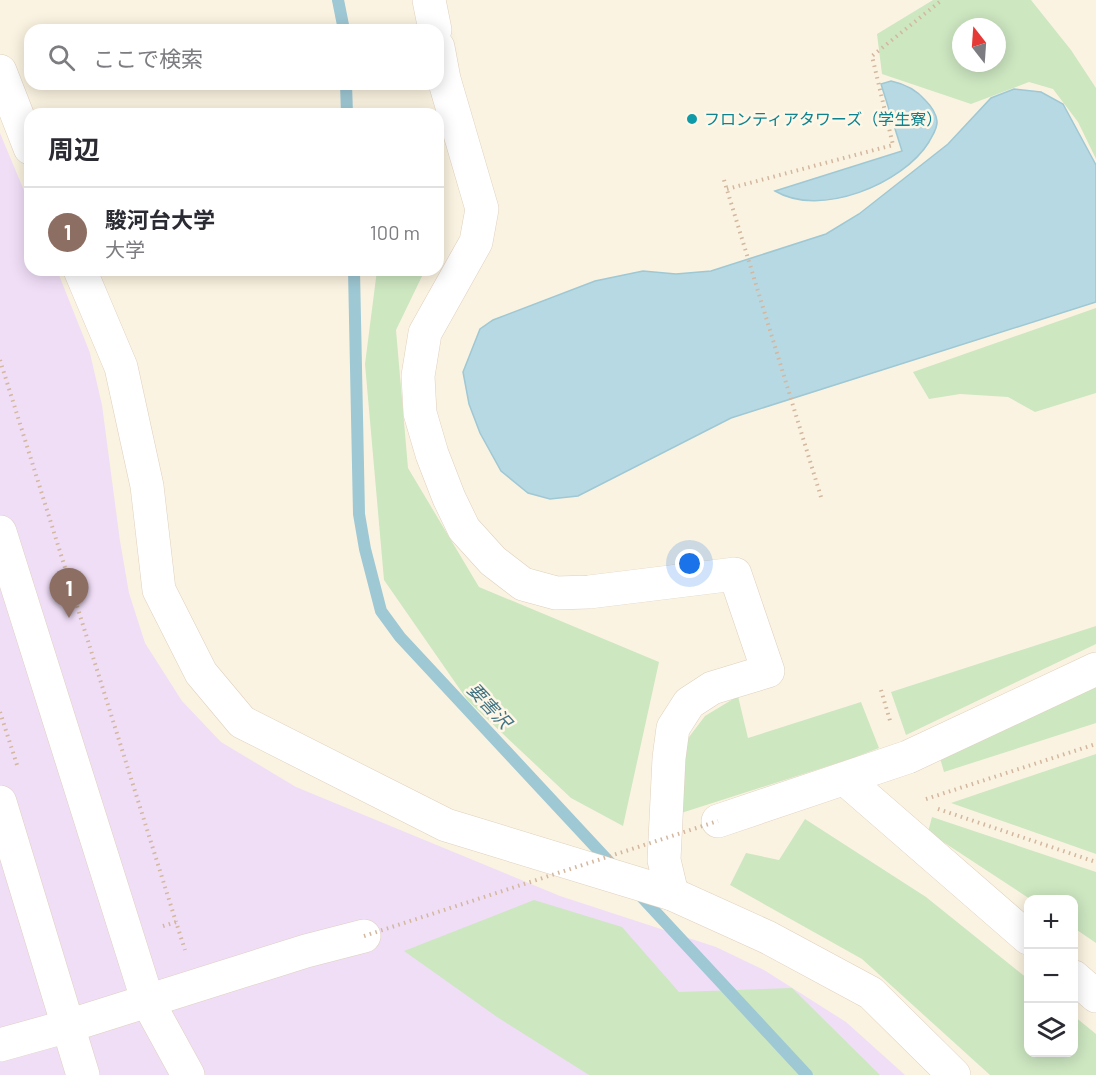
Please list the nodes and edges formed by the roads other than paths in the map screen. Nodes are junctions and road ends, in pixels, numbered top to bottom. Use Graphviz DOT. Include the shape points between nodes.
graph roads {
  1 [pos="429,0"];
  2 [pos="434,24"];
  3 [pos="0,71"];
  4 [pos="444,79"];
  5 [pos="24,133"];
  6 [pos="83,276"];
  7 [pos="0,532"];
  8 [pos="1096,669"];
  9 [pos="844,779"];
  10 [pos="0,802"];
  11 [pos="718,821"];
  12 [pos="669,893"];
  13 [pos="1024,934"];
  14 [pos="364,936"];
  15 [pos="1078,980"];
  16 [pos="1096,996"];
  17 [pos="148,1002"];
  18 [pos="68,1026"];
  19 [pos="0,1045"];
  20 [pos="83,1075"];
  21 [pos="188,1075"];
  22 [pos="954,1075"];
  1 -- 2 [label="street"];
  3 -- 5 [label="street"];
  4 -- 12 [label="street" via="482,208 476,242 425,333 418,376 420,414 432,454 464,529 493,561 523,584 556,593 735,574 768,671 712,688 689,703 673,728 664,860"];
  6 -- 12 [label="street" via="121,367 147,486 159,590 201,673 242,722 446,825"];
  7 -- 17 [label="street"];
  8 -- 9 [label="street" via="908,757"];
  9 -- 11 [label="street"];
  9 -- 13 [label="street"];
  10 -- 18 [label="street"];
  12 -- 22 [label="street" via="768,937 871,993"];
  14 -- 17 [label="street"];
  15 -- 16 [label="street"];
  17 -- 18 [label="street"];
  17 -- 21 [label="street"];
  18 -- 19 [label="street"];
  18 -- 20 [label="street"];
}
